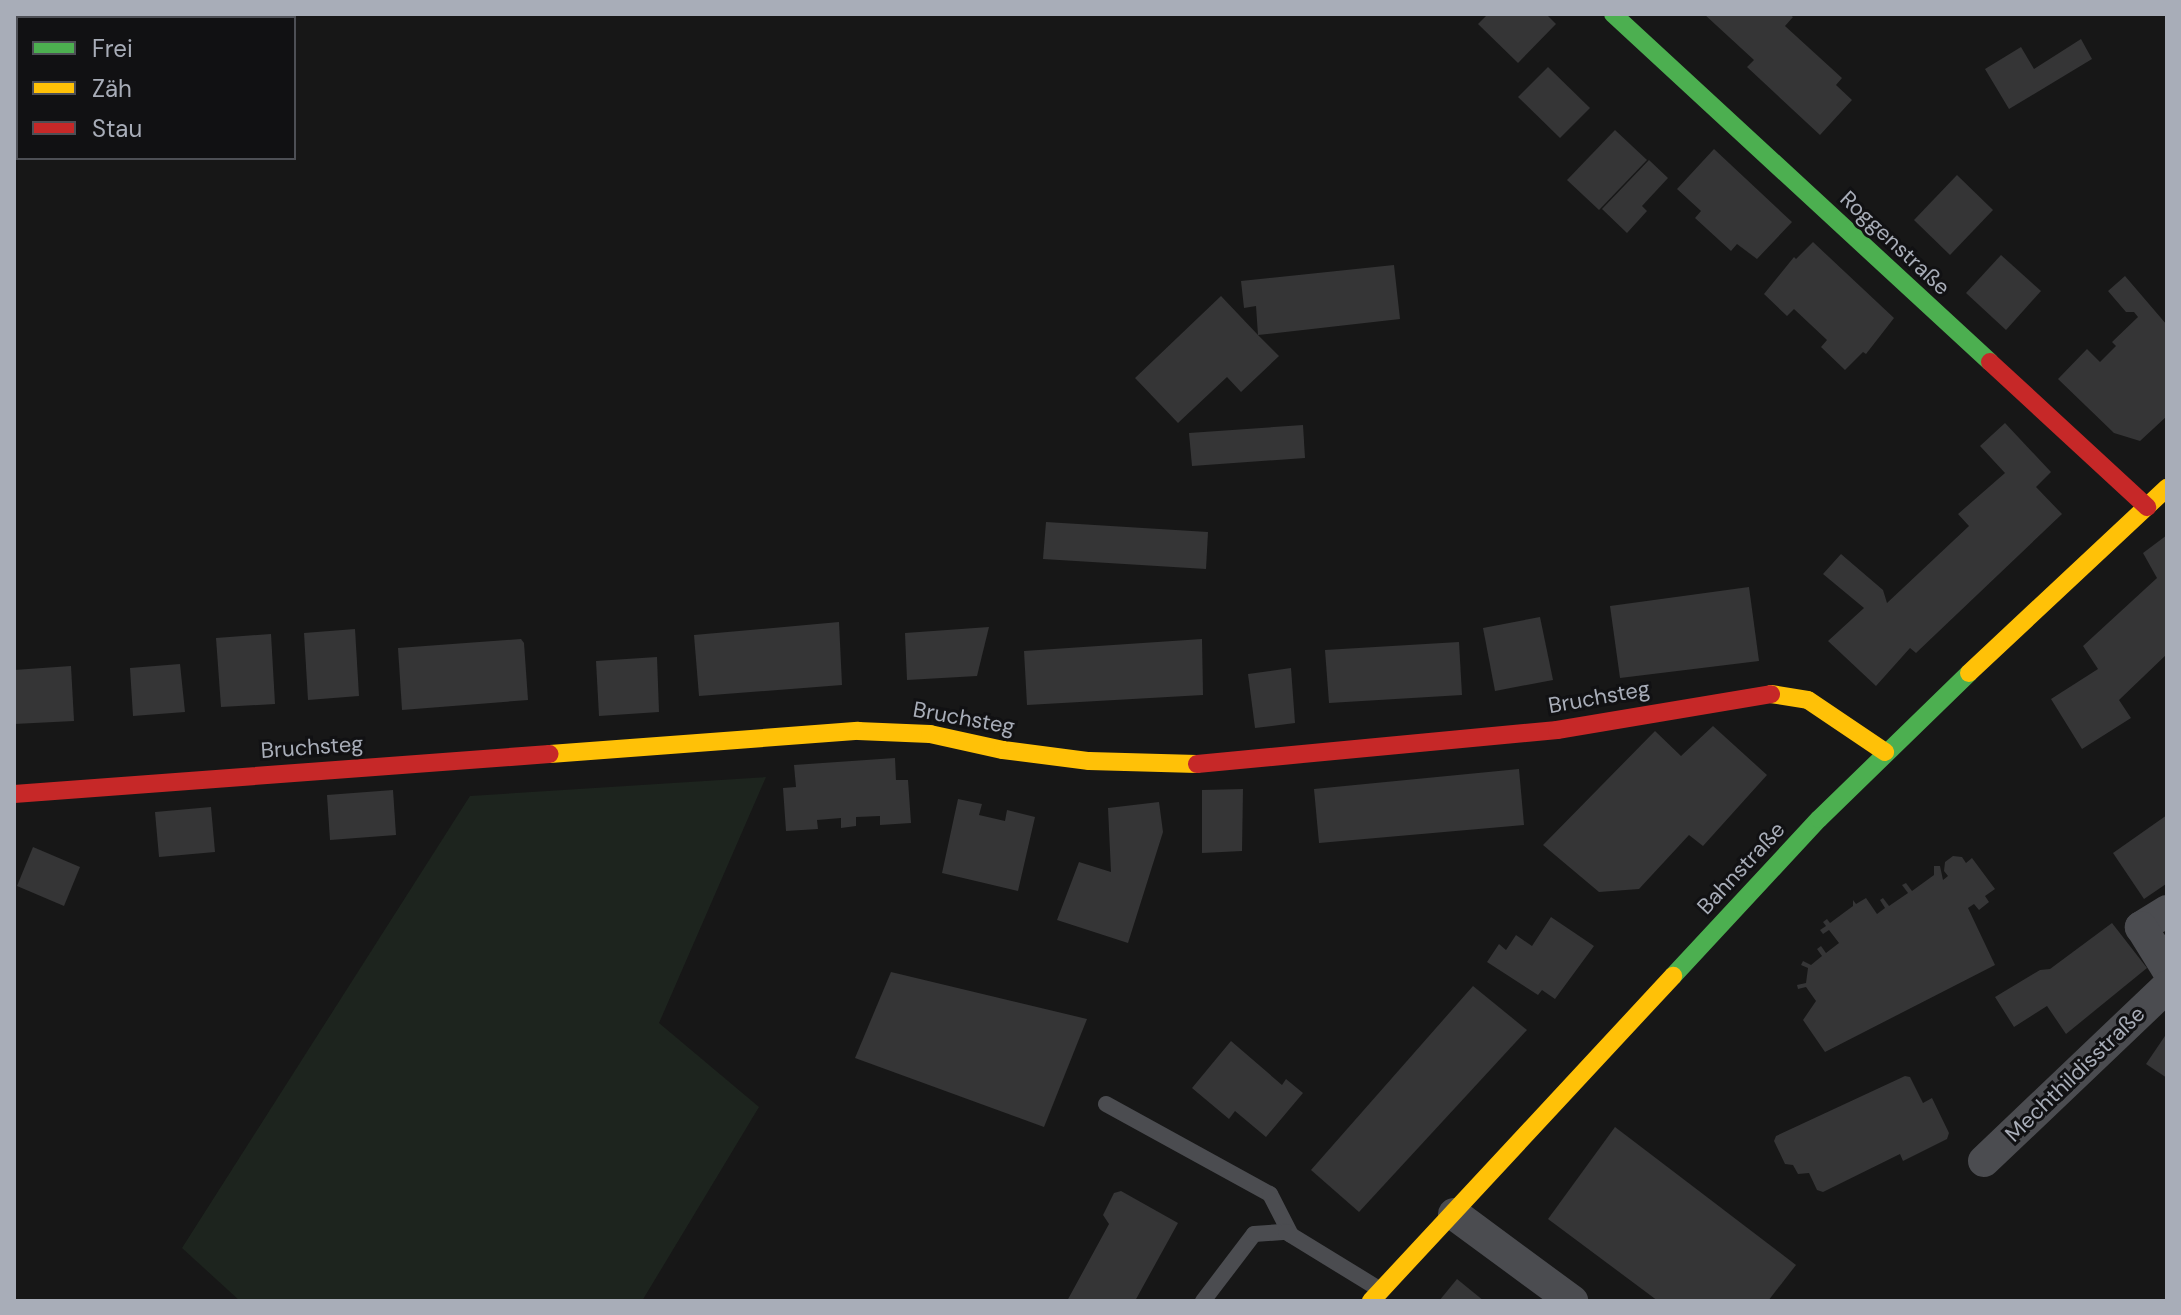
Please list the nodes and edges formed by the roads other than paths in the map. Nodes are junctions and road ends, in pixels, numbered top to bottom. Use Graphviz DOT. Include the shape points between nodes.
graph roads {
  1 [pos="1613,14"];
  2 [pos="2167,488"];
  3 [pos="2147,507"];
  4 [pos="1885,752"];
  5 [pos="14,794"];
  6 [pos="2167,911"];
  7 [pos="2167,969"];
  8 [pos="2167,987"];
  9 [pos="1106,1104"];
  10 [pos="1984,1161"];
  11 [pos="1454,1214"];
  12 [pos="1291,1235"];
  13 [pos="1376,1295"];
  14 [pos="1203,1301"];
  15 [pos="1572,1301"];
  1 -- 3 [label="street, Roggenstraße"];
  2 -- 3 [label="street, Bahnstraße"];
  3 -- 4 [label="street, Bahnstraße"];
  4 -- 5 [label="street, Bruchsteg" via="1808,700 1763,694 1557,730 1183,765 1089,761 930,734 870,730"];
  4 -- 11 [label="street, Bahnstraße"];
  6 -- 7 [label="street" via="2141,927"];
  8 -- 10 [label="street, Mechthildisstraße"];
  9 -- 12 [label="lane" via="1270,1194"];
  11 -- 13 [label="street, Bahnstraße"];
  11 -- 15 [label="street"];
  12 -- 13 [label="lane"];
  12 -- 14 [label="lane" via="1254,1234"];
}
